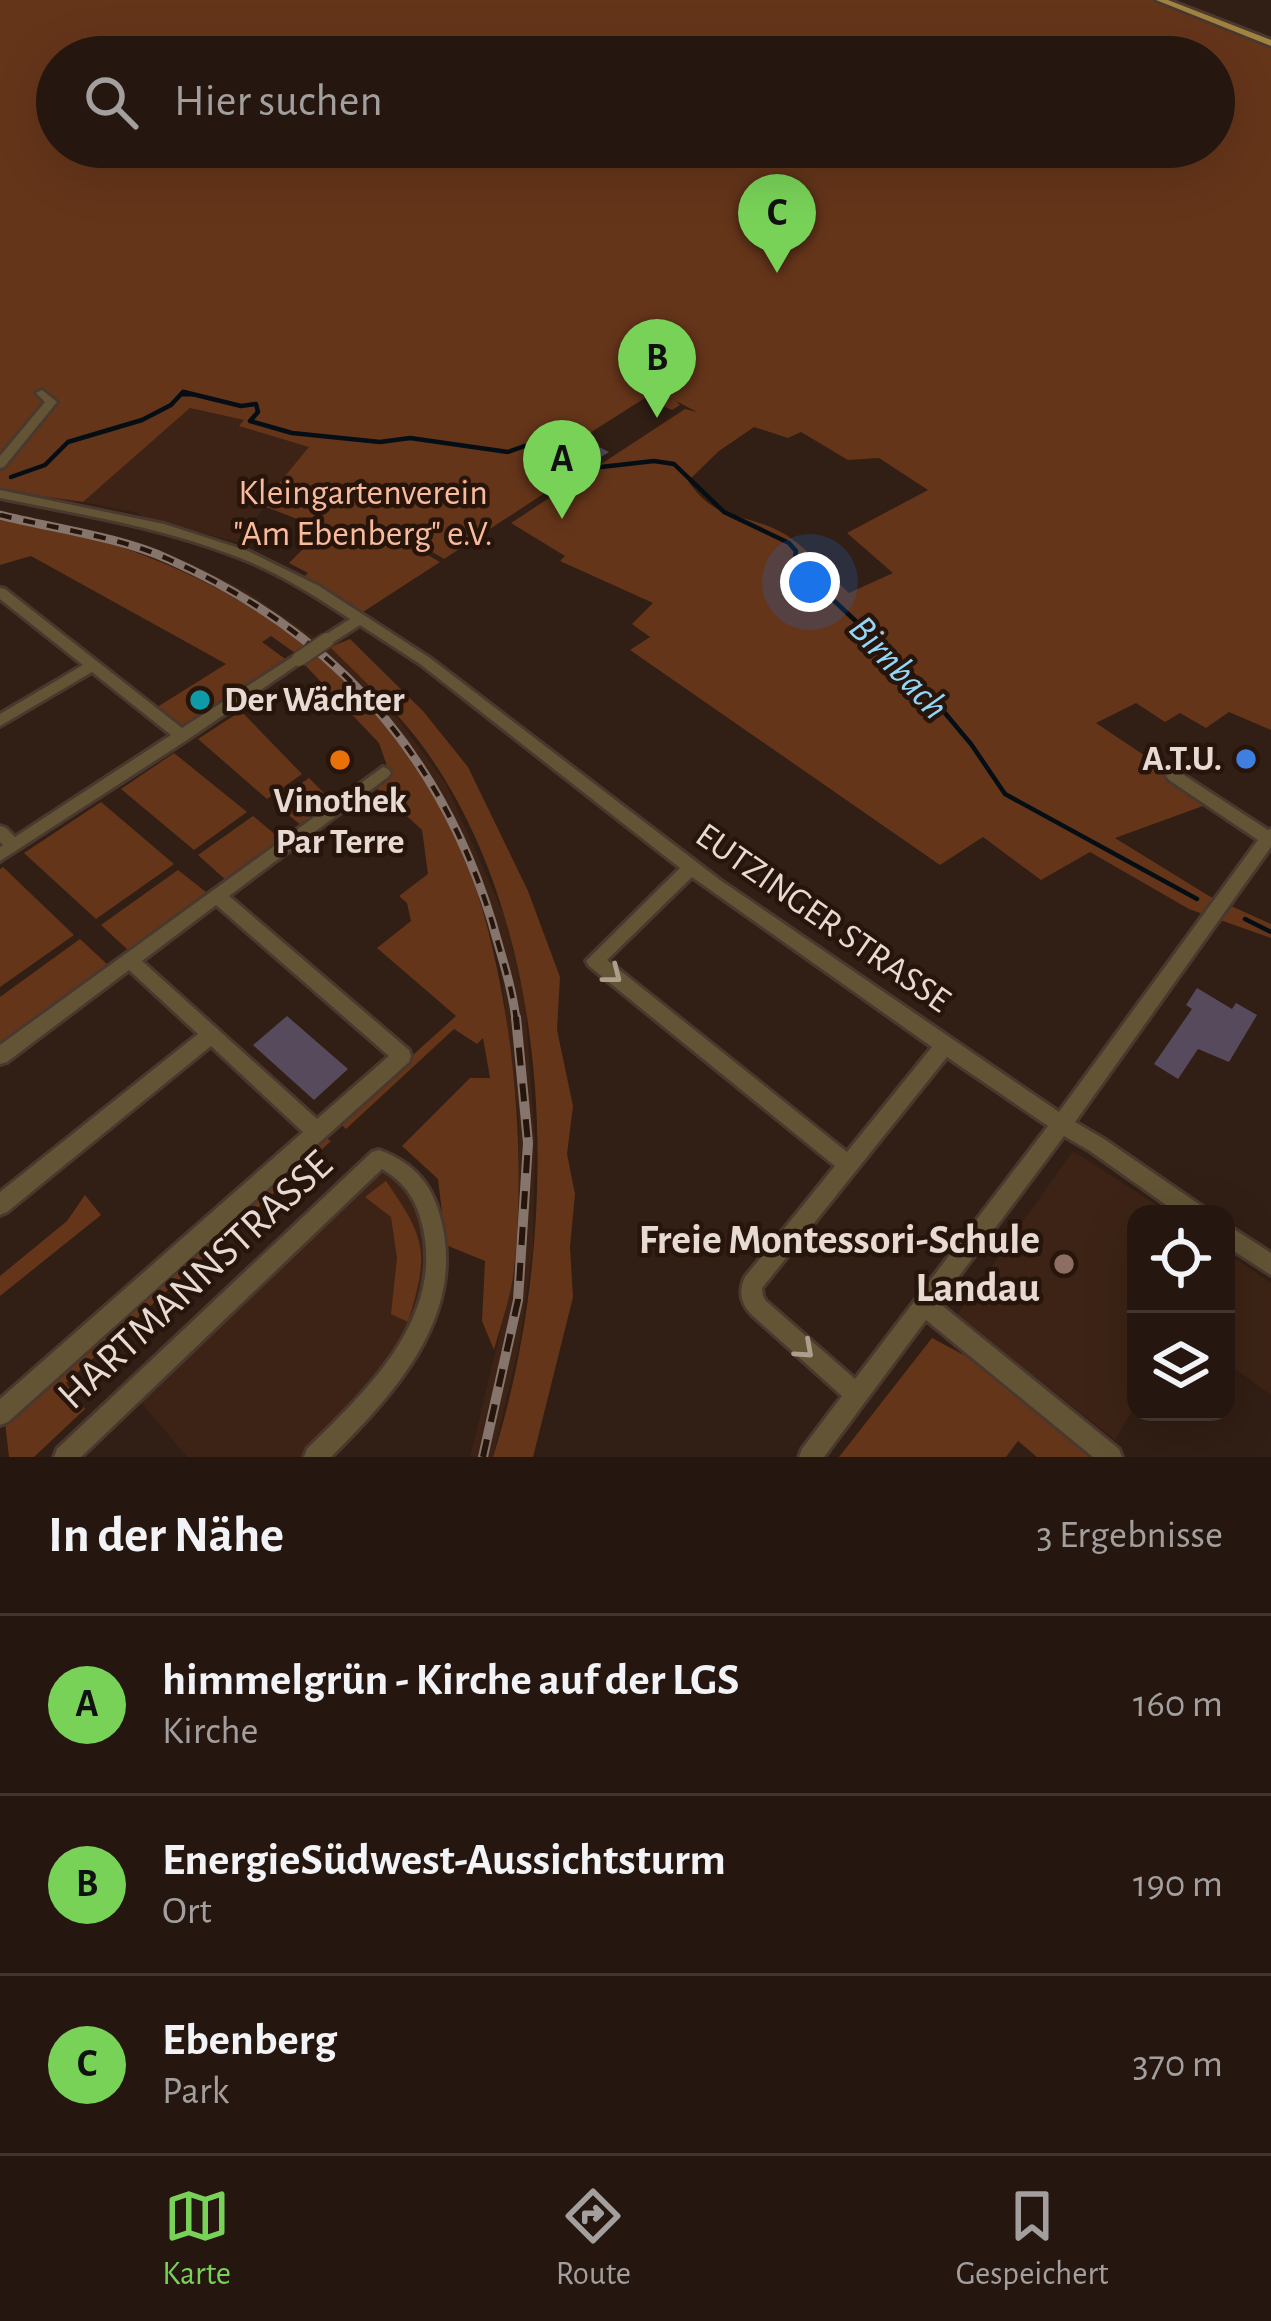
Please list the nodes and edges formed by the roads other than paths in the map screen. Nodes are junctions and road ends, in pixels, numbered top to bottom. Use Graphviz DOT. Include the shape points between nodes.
graph roads {
  1 [pos="1160,0"];
  2 [pos="1271,43"];
  3 [pos="42,393"];
  4 [pos="0,464"];
  5 [pos="0,494"];
  6 [pos="0,592"];
  7 [pos="361,618"];
  8 [pos="93,665"];
  9 [pos="0,721"];
  10 [pos="182,736"];
  11 [pos="383,772"];
  12 [pos="1174,776"];
  13 [pos="0,832"];
  14 [pos="1270,837"];
  15 [pos="7,850"];
  16 [pos="692,866"];
  17 [pos="217,896"];
  18 [pos="130,960"];
  19 [pos="210,1036"];
  20 [pos="946,1044"];
  21 [pos="0,1056"];
  22 [pos="1060,1125"];
  23 [pos="317,1132"];
  24 [pos="848,1165"];
  25 [pos="0,1205"];
  26 [pos="1183,1205"];
  27 [pos="1235,1240"];
  28 [pos="1271,1265"];
  29 [pos="924,1304"];
  30 [pos="856,1394"];
  31 [pos="0,1414"];
  32 [pos="65,1457"];
  33 [pos="314,1457"];
  34 [pos="810,1457"];
  35 [pos="1111,1457"];
  1 -- 2 [label="main road"];
  3 -- 4 [label="street" via="51,402"];
  5 -- 7 [label="street" via="159,526 243,554"];
  6 -- 8 [label="street"];
  7 -- 10 [label="street, bridge"];
  7 -- 16 [label="street, EUTZINGER STRASSE"];
  8 -- 9 [label="street"];
  8 -- 10 [label="street"];
  10 -- 15 [label="street"];
  11 -- 17 [label="street"];
  12 -- 14 [label="street"];
  13 -- 15 [label="street"];
  14 -- 22 [label="street"];
  16 -- 20 [label="street, EUTZINGER STRASSE"];
  16 -- 24 [label="street, one-way" via="595,961"];
  17 -- 18 [label="street"];
  17 -- 23 [label="street" via="402,1056"];
  18 -- 19 [label="street"];
  18 -- 21 [label="street"];
  19 -- 23 [label="street"];
  19 -- 25 [label="street"];
  20 -- 22 [label="street, EUTZINGER STRASSE"];
  20 -- 24 [label="street"];
  22 -- 26 [label="street, EUTZINGER STRASSE"];
  22 -- 29 [label="street"];
  23 -- 31 [label="street"];
  24 -- 30 [label="street, one-way" via="750,1291"];
  27 -- 28 [label="street"];
  29 -- 30 [label="street"];
  29 -- 35 [label="street"];
  30 -- 34 [label="street"];
  32 -- 33 [label="street, HARTMANNSTRASSE" via="379,1159 403,1170 428,1206 433,1293 390,1381"];
}
